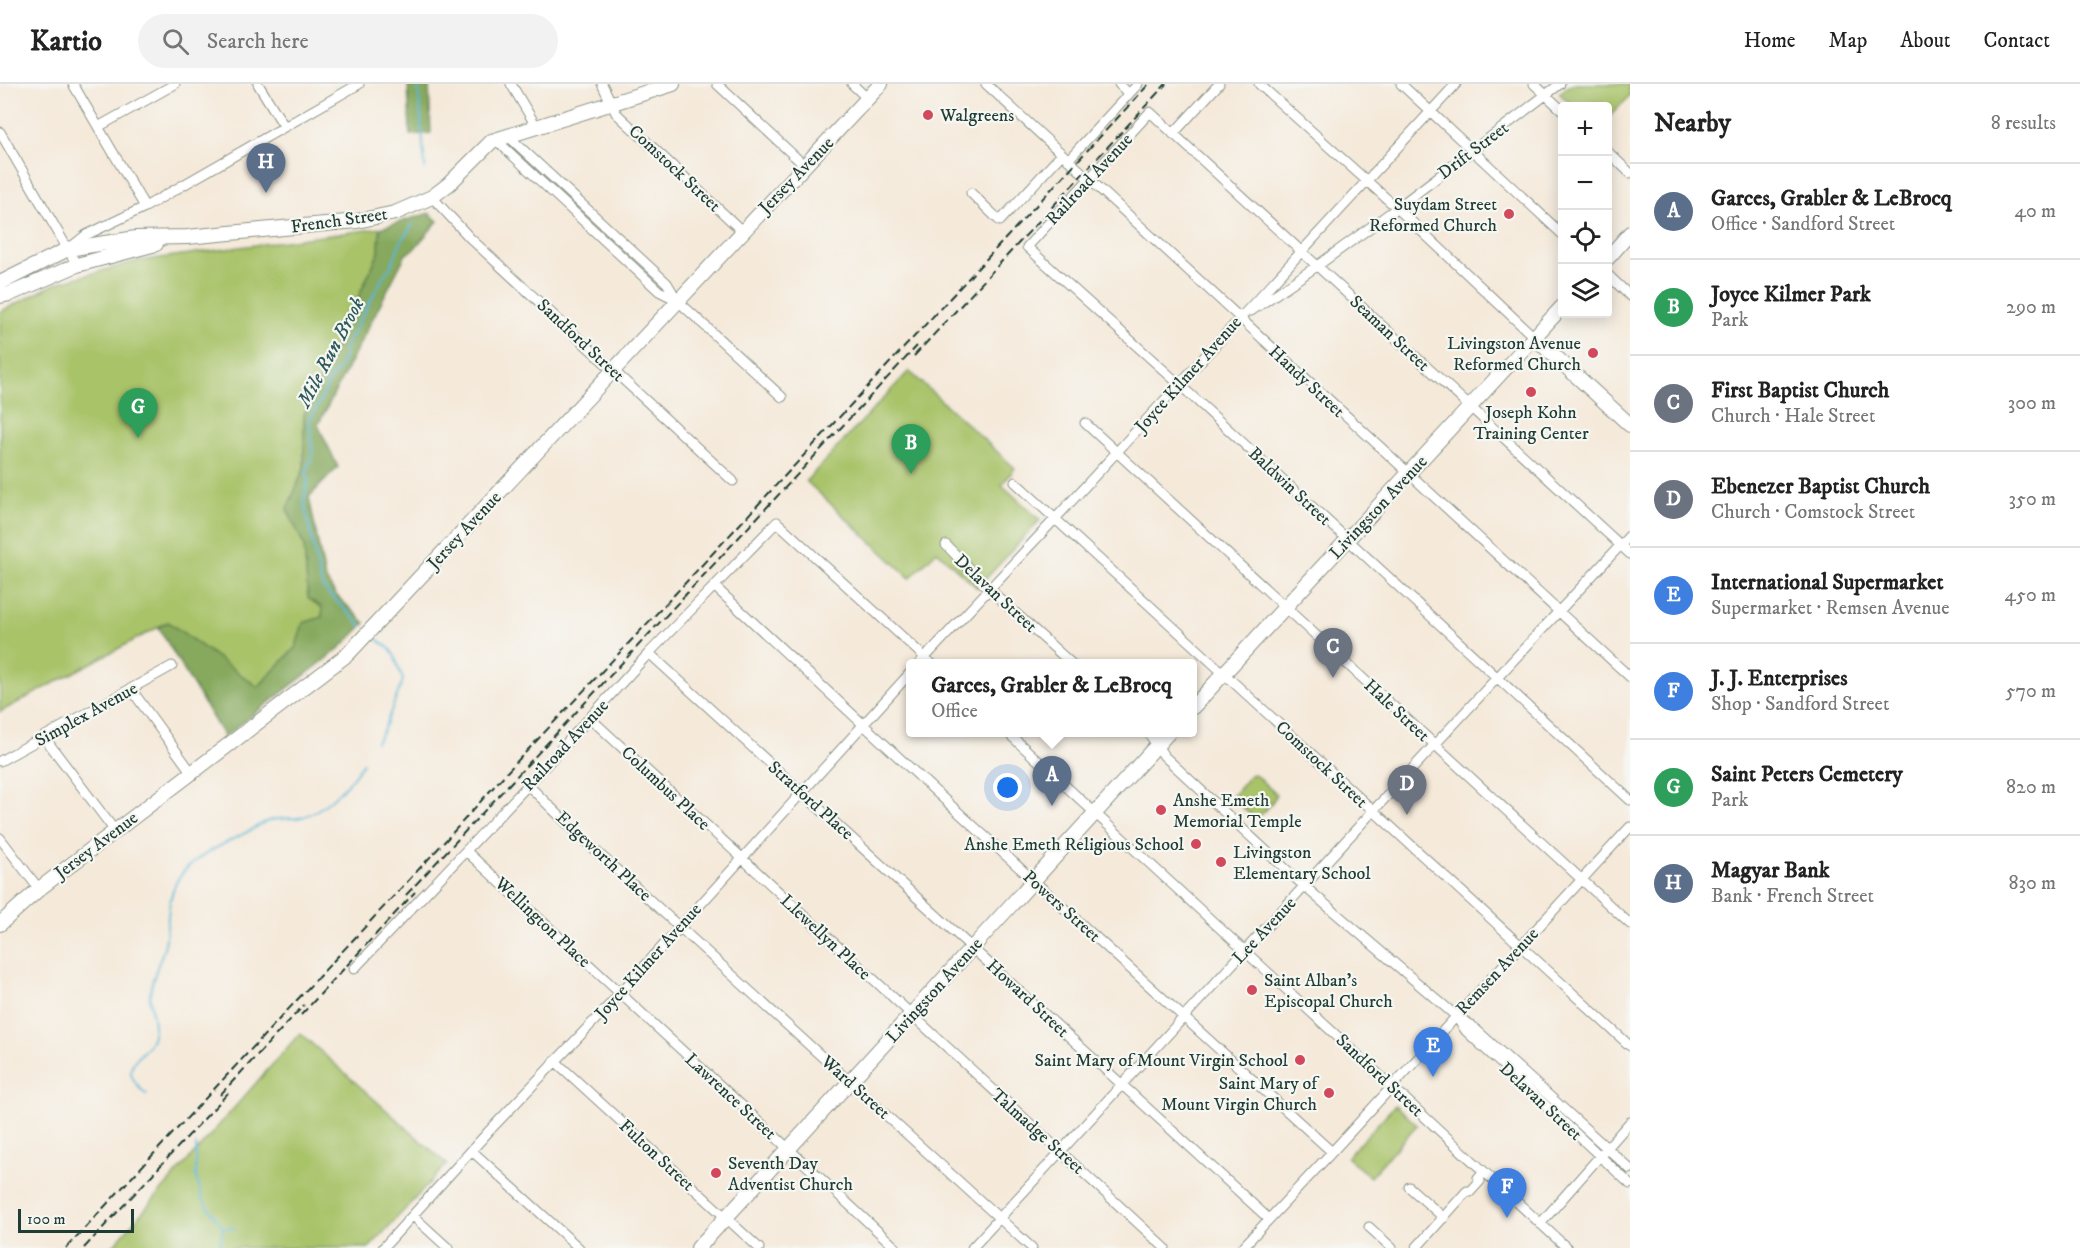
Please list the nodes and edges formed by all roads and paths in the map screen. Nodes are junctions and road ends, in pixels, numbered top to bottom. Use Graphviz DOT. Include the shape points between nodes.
graph roads {
  1 [pos="73,84"];
  2 [pos="175,84"];
  3 [pos="258,84"];
  4 [pos="357,84"];
  5 [pos="511,84"];
  6 [pos="603,84"];
  7 [pos="673,84"];
  8 [pos="717,84"];
  9 [pos="852,84"];
  10 [pos="881,84"];
  11 [pos="986,84"];
  12 [pos="1119,84"];
  13 [pos="1138,84"];
  14 [pos="1219,84"];
  15 [pos="1259,84"];
  16 [pos="1401,84"];
  17 [pos="1456,84"];
  18 [pos="1534,84"];
  19 [pos="1560,84"];
  20 [pos="647,88"];
  21 [pos="1130,94"];
  22 [pos="1546,95"];
  23 [pos="868,99"];
  24 [pos="611,103"];
  25 [pos="1558,106"];
  26 [pos="1150,112"];
  27 [pos="1431,112"];
  28 [pos="284,126"];
  29 [pos="536,126"];
  30 [pos="98,127"];
  31 [pos="0,132"];
  32 [pos="1173,134"];
  33 [pos="501,137"];
  34 [pos="1471,151"];
  35 [pos="1612,156"];
  36 [pos="1065,157"];
  37 [pos="805,166"];
  38 [pos="1630,173"];
  39 [pos="1088,179"];
  40 [pos="1366,181"];
  41 [pos="971,193"];
  42 [pos="432,197"];
  43 [pos="144,207"];
  44 [pos="1397,208"];
  45 [pos="122,219"];
  46 [pos="600,222"];
  47 [pos="1558,229"];
  48 [pos="593,230"];
  49 [pos="742,231"];
  50 [pos="1630,233"];
  51 [pos="187,237"];
  52 [pos="90,246"];
  53 [pos="1027,247"];
  54 [pos="1302,251"];
  55 [pos="1612,253"];
  56 [pos="73,257"];
  57 [pos="1317,266"];
  58 [pos="1612,279"];
  59 [pos="0,283"];
  60 [pos="0,296"];
  61 [pos="1630,296"];
  62 [pos="677,300"];
  63 [pos="1558,312"];
  64 [pos="1239,318"];
  65 [pos="1534,337"];
  66 [pos="613,370"];
  67 [pos="1179,384"];
  68 [pos="782,397"];
  69 [pos="1471,407"];
  70 [pos="1085,423"];
  71 [pos="1630,425"];
  72 [pos="1117,452"];
  73 [pos="1409,474"];
  74 [pos="733,480"];
  75 [pos="1015,482"];
  76 [pos="1055,519"];
  77 [pos="1630,535"];
  78 [pos="1348,540"];
  79 [pos="1620,545"];
  80 [pos="946,546"];
  81 [pos="1630,554"];
  82 [pos="714,586"];
  83 [pos="988,588"];
  84 [pos="1286,607"];
  85 [pos="1559,611"];
  86 [pos="649,653"];
  87 [pos="923,659"];
  88 [pos="927,659"];
  89 [pos="1068,659"];
  90 [pos="172,666"];
  91 [pos="1224,673"];
  92 [pos="1630,677"];
  93 [pos="906,678"];
  94 [pos="1497,678"];
  95 [pos="131,688"];
  96 [pos="1197,703"];
  97 [pos="590,718"];
  98 [pos="865,724"];
  99 [pos="44,737"];
  100 [pos="1012,737"];
  101 [pos="1151,737"];
  102 [pos="1164,737"];
  103 [pos="1157,745"];
  104 [pos="1436,745"];
  105 [pos="0,761"];
  106 [pos="192,773"];
  107 [pos="528,785"];
  108 [pos="802,793"];
  109 [pos="1630,800"];
  110 [pos="1373,811"];
  111 [pos="1095,814"];
  112 [pos="1630,827"];
  113 [pos="115,831"];
  114 [pos="0,837"];
  115 [pos="466,851"];
  116 [pos="742,858"];
  117 [pos="1034,880"];
  118 [pos="1581,880"];
  119 [pos="1304,886"];
  120 [pos="39,889"];
  121 [pos="0,924"];
  122 [pos="1630,924"];
  123 [pos="680,926"];
  124 [pos="1520,946"];
  125 [pos="973,947"];
  126 [pos="1245,951"];
  127 [pos="354,969"];
  128 [pos="620,992"];
  129 [pos="911,1015"];
  130 [pos="1456,1016"];
  131 [pos="1184,1017"];
  132 [pos="1630,1046"];
  133 [pos="555,1061"];
  134 [pos="851,1081"];
  135 [pos="1122,1085"];
  136 [pos="1392,1086"];
  137 [pos="1630,1122"];
  138 [pos="1606,1148"];
  139 [pos="789,1149"];
  140 [pos="1060,1151"];
  141 [pos="472,1152"];
  142 [pos="1332,1152"];
  143 [pos="1600,1156"];
  144 [pos="1630,1169"];
  145 [pos="1481,1175"];
  146 [pos="1630,1184"];
  147 [pos="1409,1187"];
  148 [pos="413,1216"];
  149 [pos="725,1218"];
  150 [pos="1000,1218"];
  151 [pos="1444,1218"];
  152 [pos="1269,1219"];
  153 [pos="1540,1224"];
  154 [pos="1369,1227"];
  155 [pos="383,1248"];
  156 [pos="448,1248"];
  157 [pos="579,1248"];
  158 [pos="698,1248"];
  159 [pos="759,1248"];
  160 [pos="896,1248"];
  161 [pos="972,1248"];
  162 [pos="1032,1248"];
  163 [pos="1165,1248"];
  164 [pos="1242,1248"];
  165 [pos="1392,1248"];
  166 [pos="1416,1248"];
  167 [pos="1567,1248"];
  1 -- 30 [label="street"];
  2 -- 30 [label="street"];
  3 -- 28 [label="street"];
  4 -- 28 [label="street"];
  5 -- 29 [label="street"];
  6 -- 24 [label="street, Comstock Street"];
  7 -- 20 [label="main road, French Street"];
  8 -- 37 [label="street"];
  9 -- 23 [label="street"];
  10 -- 23 [label="main road, Jersey Avenue"];
  11 -- 36 [label="street, Handy Street"];
  12 -- 21 [label="street"];
  13 -- 21 [label="street, Railroad Avenue"];
  14 -- 32 [label="street"];
  15 -- 40 [label="street"];
  16 -- 27 [label="street"];
  17 -- 27 [label="street, Joyce Kilmer Avenue"];
  18 -- 22 [label="street"];
  19 -- 22 [label="street, Drift Street"];
  20 -- 24 [label="main road, French Street"];
  21 -- 36 [label="street, Railroad Avenue"];
  22 -- 25 [label="street"];
  22 -- 34 [label="street, Drift Street"];
  23 -- 37 [label="main road, Jersey Avenue"];
  24 -- 29 [label="main road, French Street"];
  24 -- 49 [label="street, Comstock Street" via="616,113"];
  26 -- 32 [label="street, Seaman Street"];
  26 -- 39 [label="street, Railroad Avenue"];
  27 -- 34 [label="street"];
  27 -- 40 [label="street, Joyce Kilmer Avenue"];
  28 -- 43 [label="street"];
  29 -- 33 [label="main road, French Street"];
  30 -- 43 [label="street"];
  31 -- 56 [label="street"];
  32 -- 54 [label="street, Seaman Street"];
  33 -- 42 [label="main road, French Street" via="488,143"];
  33 -- 46 [label="street"];
  33 -- 48 [label="street"];
  34 -- 44 [label="street, Drift Street"];
  34 -- 47 [label="street"];
  35 -- 38 [label="street"];
  36 -- 39 [label="street, Handy Street"];
  36 -- 41 [label="street, Railroad Avenue" via="1000,220"];
  37 -- 49 [label="main road, Jersey Avenue"];
  39 -- 53 [label="street, Railroad Avenue"];
  39 -- 64 [label="street, Handy Street"];
  40 -- 44 [label="street"];
  40 -- 54 [label="street, Joyce Kilmer Avenue"];
  42 -- 51 [label="main road, French Street" via="395,213 362,220"];
  42 -- 66 [label="street, Sandford Street" via="470,238"];
  43 -- 45 [label="street"];
  44 -- 57 [label="street, Drift Street"];
  44 -- 65 [label="street"];
  45 -- 52 [label="street"];
  45 -- 56 [label="street" via="86,235"];
  46 -- 48 [label="street"];
  46 -- 62 [label="street" via="667,283"];
  48 -- 62 [label="street" via="659,291"];
  49 -- 62 [label="main road, Jersey Avenue"];
  50 -- 55 [label="main road"];
  51 -- 52 [label="main road, French Street" via="136,238"];
  51 -- 56 [label="main road, French Street"];
  52 -- 56 [label="main road, French Street"];
  53 -- 67 [label="street, Baldwin Street"];
  54 -- 57 [label="street, Seaman Street"];
  54 -- 64 [label="street, Joyce Kilmer Avenue"];
  56 -- 59 [label="main road"];
  56 -- 60 [label="main road" via="27,287"];
  57 -- 64 [label="street, Drift Street"];
  57 -- 69 [label="street, Seaman Street"];
  58 -- 61 [label="street"];
  62 -- 66 [label="main road, Jersey Avenue"];
  62 -- 68 [label="street"];
  63 -- 65 [label="main road, Livingston Avenue"];
  64 -- 67 [label="street, Joyce Kilmer Avenue"];
  64 -- 73 [label="street, Handy Street"];
  65 -- 69 [label="main road, Livingston Avenue"];
  65 -- 71 [label="main road"];
  66 -- 74 [label="street, Sandford Street"];
  66 -- 106 [label="main road, Jersey Avenue" via="361,642"];
  67 -- 72 [label="street, Joyce Kilmer Avenue"];
  67 -- 78 [label="street, Baldwin Street"];
  69 -- 73 [label="main road, Livingston Avenue"];
  69 -- 79 [label="street, Seaman Street"];
  70 -- 72 [label="street, Hale Street"];
  72 -- 76 [label="street, Joyce Kilmer Avenue"];
  72 -- 84 [label="street, Hale Street"];
  73 -- 78 [label="main road, Livingston Avenue"];
  73 -- 85 [label="street, Handy Street"];
  75 -- 76 [label="street, Comstock Street"];
  76 -- 83 [label="street, Joyce Kilmer Avenue"];
  76 -- 91 [label="street, Comstock Street"];
  77 -- 79 [label="street, Lee Avenue"];
  78 -- 84 [label="main road, Livingston Avenue"];
  78 -- 94 [label="street, Baldwin Street"];
  79 -- 81 [label="street, Seaman Street"];
  79 -- 85 [label="street, Lee Avenue"];
  80 -- 83 [label="street, Delavan Street"];
  82 -- 86 [label="street, Railroad Avenue"];
  82 -- 87 [label="street, Railroad Avenue" via="777,522"];
  82 -- 98 [label="street, Powers Street"];
  83 -- 88 [label="street, Joyce Kilmer Avenue"];
  83 -- 89 [label="street, Delavan Street"];
  84 -- 91 [label="main road, Livingston Avenue"];
  84 -- 104 [label="street, Hale Street"];
  85 -- 92 [label="street, Handy Street"];
  85 -- 94 [label="street, Lee Avenue"];
  86 -- 97 [label="street, Railroad Avenue"];
  86 -- 108 [label="street, Stratford Place"];
  90 -- 95 [label="street, Simplex Avenue"];
  91 -- 96 [label="main road, Livingston Avenue"];
  91 -- 110 [label="street, Comstock Street"];
  93 -- 98 [label="street, Joyce Kilmer Avenue"];
  94 -- 104 [label="street, Lee Avenue"];
  94 -- 109 [label="street, Baldwin Street"];
  95 -- 99 [label="street, Simplex Avenue"];
  95 -- 106 [label="street"];
  97 -- 107 [label="street, Railroad Avenue"];
  97 -- 116 [label="street, Columbus Place"];
  98 -- 108 [label="street, Joyce Kilmer Avenue"];
  98 -- 117 [label="street, Powers Street"];
  99 -- 105 [label="street, Simplex Avenue"];
  99 -- 113 [label="street"];
  100 -- 111 [label="street, Sandford Street"];
  101 -- 103 [label="street, Delavan Street"];
  102 -- 103 [label="main road, Livingston Avenue"];
  103 -- 111 [label="main road, Livingston Avenue"];
  103 -- 119 [label="street, Delavan Street" via="1164,756"];
  104 -- 110 [label="street, Lee Avenue"];
  104 -- 118 [label="street, Hale Street"];
  106 -- 113 [label="main road, Jersey Avenue"];
  107 -- 115 [label="street, Railroad Avenue"];
  107 -- 123 [label="street, Edgeworth Place"];
  108 -- 116 [label="street, Joyce Kilmer Avenue"];
  108 -- 125 [label="street, Stratford Place"];
  110 -- 119 [label="street, Lee Avenue"];
  110 -- 124 [label="street, Comstock Street"];
  111 -- 117 [label="main road, Livingston Avenue"];
  111 -- 126 [label="street, Sandford Street"];
  112 -- 118 [label="street, Remsen Avenue"];
  113 -- 120 [label="main road, Jersey Avenue"];
  114 -- 120 [label="street"];
  115 -- 127 [label="street, Railroad Avenue"];
  115 -- 128 [label="street, Wellington Place"];
  116 -- 123 [label="street, Joyce Kilmer Avenue"];
  116 -- 129 [label="street, Llewellyn Place"];
  117 -- 125 [label="main road, Livingston Avenue"];
  117 -- 131 [label="street, Powers Street"];
  118 -- 122 [label="street, Hale Street"];
  118 -- 124 [label="street, Remsen Avenue"];
  119 -- 126 [label="street, Lee Avenue"];
  119 -- 130 [label="street, Delavan Street"];
  120 -- 121 [label="main road, Jersey Avenue"];
  123 -- 128 [label="street, Joyce Kilmer Avenue"];
  123 -- 134 [label="street, Ward Street"];
  124 -- 130 [label="street, Remsen Avenue"];
  124 -- 132 [label="street, Comstock Street"];
  125 -- 129 [label="main road, Livingston Avenue"];
  125 -- 135 [label="street, Howard Street"];
  126 -- 131 [label="street, Lee Avenue"];
  126 -- 136 [label="street, Sandford Street"];
  128 -- 133 [label="street, Joyce Kilmer Avenue"];
  128 -- 139 [label="street, Lawrence Street"];
  129 -- 134 [label="main road, Livingston Avenue"];
  129 -- 140 [label="street, Talmadge Street"];
  130 -- 136 [label="street, Remsen Avenue"];
  130 -- 138 [label="street, Delavan Street" via="1471,1025"];
  130 -- 143 [label="street, Delavan Street" via="1466,1031"];
  131 -- 135 [label="street, Lee Avenue"];
  131 -- 142 [label="street, Powers Street"];
  133 -- 141 [label="street, Joyce Kilmer Avenue"];
  133 -- 149 [label="street, Fulton Street"];
  134 -- 139 [label="main road, Livingston Avenue"];
  134 -- 150 [label="street, Ward Street"];
  135 -- 140 [label="street, Lee Avenue"];
  135 -- 152 [label="street, Howard Street"];
  136 -- 142 [label="street, Remsen Avenue"];
  136 -- 145 [label="street, Sandford Street"];
  137 -- 138 [label="street"];
  138 -- 143 [label="street"];
  138 -- 144 [label="street, Delavan Street"];
  139 -- 149 [label="main road, Livingston Avenue"];
  139 -- 160 [label="street, Lawrence Street"];
  140 -- 150 [label="street, Lee Avenue"];
  140 -- 163 [label="street, Talmadge Street"];
  141 -- 148 [label="street, Joyce Kilmer Avenue"];
  141 -- 157 [label="street"];
  142 -- 152 [label="street, Remsen Avenue"];
  143 -- 146 [label="street, Delavan Street"];
  143 -- 153 [label="street"];
  145 -- 151 [label="street" via="1465,1187 1467,1191"];
  145 -- 153 [label="street, Sandford Street"];
  147 -- 151 [label="street"];
  148 -- 155 [label="street, Joyce Kilmer Avenue"];
  148 -- 156 [label="street"];
  149 -- 158 [label="main road, Livingston Avenue"];
  149 -- 159 [label="street, Fulton Street"];
  150 -- 161 [label="street, Lee Avenue"];
  150 -- 162 [label="street, Ward Street"];
  151 -- 166 [label="street"];
  152 -- 164 [label="street, Remsen Avenue"];
  153 -- 167 [label="street, Sandford Street"];
  154 -- 165 [label="street"];
}
